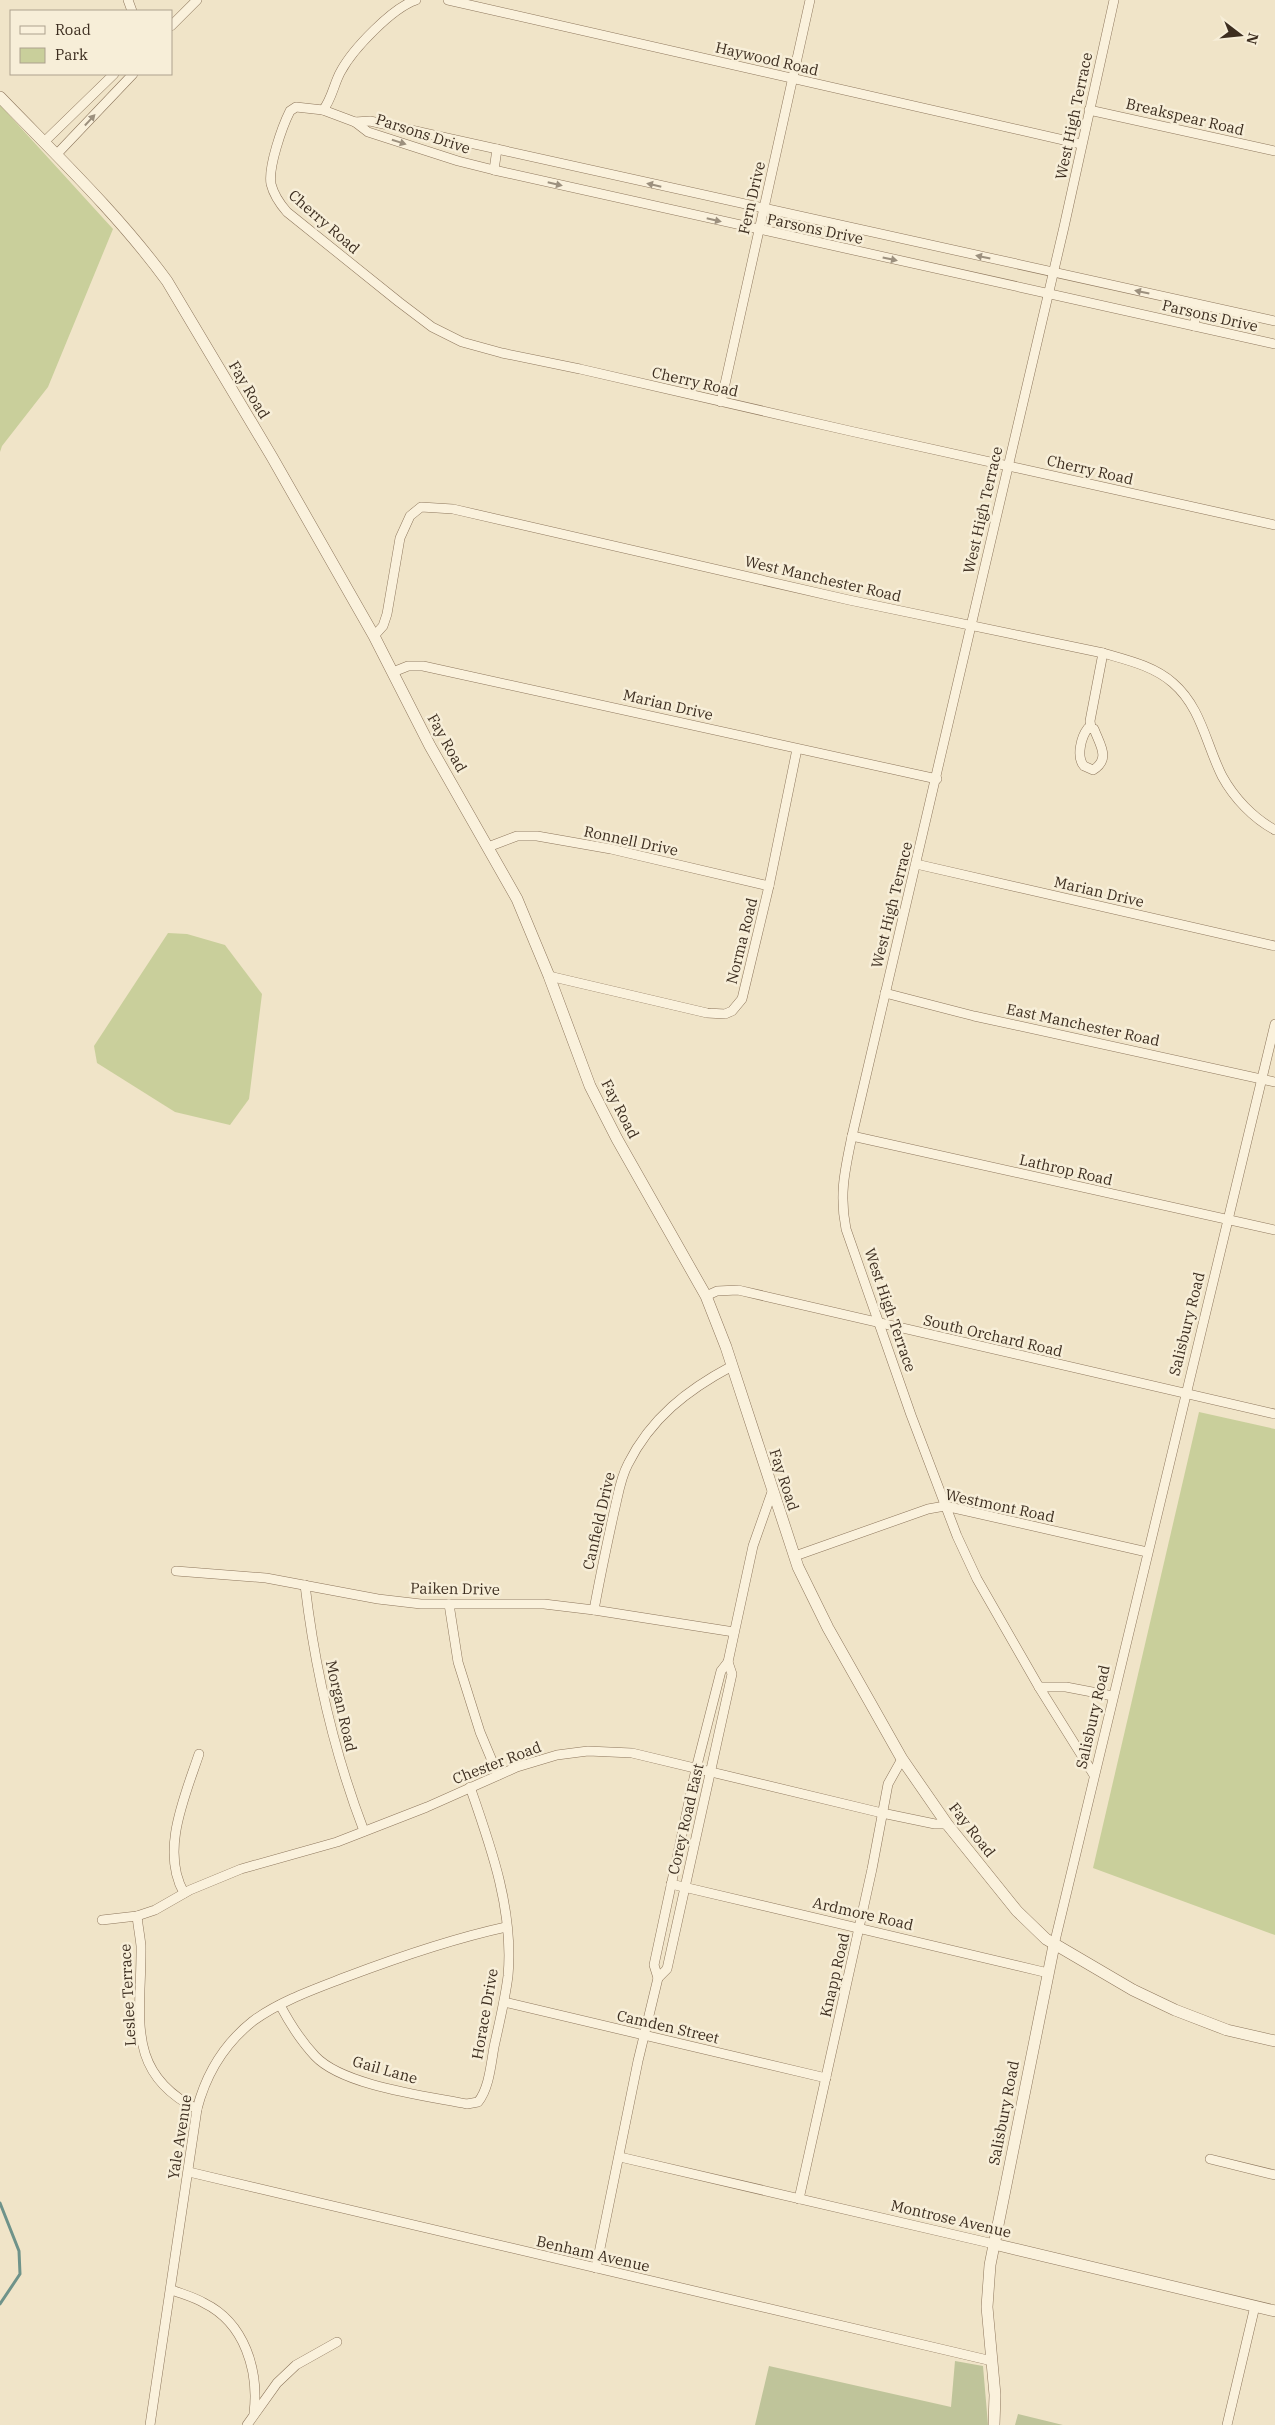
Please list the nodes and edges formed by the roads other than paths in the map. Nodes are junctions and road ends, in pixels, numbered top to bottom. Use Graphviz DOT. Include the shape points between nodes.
graph roads {
  1 [pos="197,0"];
  2 [pos="416,0"];
  3 [pos="448,0"];
  4 [pos="810,0"];
  5 [pos="1114,0"];
  6 [pos="172,25"];
  7 [pos="113,75"];
  8 [pos="132,75"];
  9 [pos="793,79"];
  10 [pos="0,97"];
  11 [pos="323,110"];
  12 [pos="1089,110"];
  13 [pos="355,122"];
  14 [pos="44,142"];
  15 [pos="1081,144"];
  16 [pos="497,149"];
  17 [pos="1275,151"];
  18 [pos="56,155"];
  19 [pos="494,170"];
  20 [pos="764,209"];
  21 [pos="759,230"];
  22 [pos="1052,272"];
  23 [pos="1047,294"];
  24 [pos="1198,304"];
  25 [pos="1275,321"];
  26 [pos="1194,326"];
  27 [pos="1275,344"];
  28 [pos="721,402"];
  29 [pos="1007,465"];
  30 [pos="1275,525"];
  31 [pos="971,625"];
  32 [pos="374,636"];
  33 [pos="1103,653"];
  34 [pos="393,672"];
  35 [pos="1091,728"];
  36 [pos="797,749"];
  37 [pos="937,778"];
  38 [pos="1275,830"];
  39 [pos="488,847"];
  40 [pos="916,864"];
  41 [pos="769,886"];
  42 [pos="1275,946"];
  43 [pos="549,976"];
  44 [pos="885,993"];
  45 [pos="1275,1024"];
  46 [pos="1262,1079"];
  47 [pos="1275,1082"];
  48 [pos="852,1136"];
  49 [pos="1228,1221"];
  50 [pos="1275,1230"];
  51 [pos="706,1296"];
  52 [pos="880,1324"];
  53 [pos="732,1366"];
  54 [pos="1186,1392"];
  55 [pos="1275,1414"];
  56 [pos="772,1492"];
  57 [pos="945,1506"];
  58 [pos="1147,1552"];
  59 [pos="794,1556"];
  60 [pos="176,1571"];
  61 [pos="305,1585"];
  62 [pos="449,1604"];
  63 [pos="594,1610"];
  64 [pos="734,1632"];
  65 [pos="728,1662"];
  66 [pos="1039,1687"];
  67 [pos="1113,1696"];
  68 [pos="198,1754"];
  69 [pos="902,1759"];
  70 [pos="696,1769"];
  71 [pos="711,1772"];
  72 [pos="498,1775"];
  73 [pos="1094,1775"];
  74 [pos="470,1787"];
  75 [pos="882,1813"];
  76 [pos="947,1824"];
  77 [pos="364,1831"];
  78 [pos="671,1884"];
  79 [pos="685,1888"];
  80 [pos="184,1894"];
  81 [pos="137,1916"];
  82 [pos="102,1920"];
  83 [pos="506,1927"];
  84 [pos="859,1928"];
  85 [pos="1054,1945"];
  86 [pos="1048,1973"];
  87 [pos="658,1978"];
  88 [pos="504,2002"];
  89 [pos="280,2005"];
  90 [pos="644,2036"];
  91 [pos="1275,2041"];
  92 [pos="826,2078"];
  93 [pos="481,2098"];
  94 [pos="197,2109"];
  95 [pos="620,2157"];
  96 [pos="1210,2159"];
  97 [pos="189,2172"];
  98 [pos="1275,2175"];
  99 [pos="799,2199"];
  100 [pos="994,2244"];
  101 [pos="596,2268"];
  102 [pos="172,2290"];
  103 [pos="1255,2306"];
  104 [pos="1275,2311"];
  105 [pos="337,2342"];
  106 [pos="992,2361"];
  107 [pos="254,2413"];
  108 [pos="150,2425"];
  109 [pos="247,2425"];
  110 [pos="994,2425"];
  111 [pos="1227,2425"];
  1 -- 6 [label="street"];
  2 -- 11 [label="street" via="384,22 357,49 341,70"];
  3 -- 9 [label="street, Haywood Road"];
  4 -- 9 [label="street, Fern Drive"];
  5 -- 12 [label="street, West High Terrace"];
  7 -- 14 [label="street"];
  18 -- 8 [label="street, one-way"];
  9 -- 15 [label="street, Haywood Road"];
  9 -- 20 [label="street, Fern Drive"];
  10 -- 14 [label="street, Fay Road"];
  11 -- 13 [label="street, Parsons Drive"];
  11 -- 28 [label="street, Cherry Road" via="296,107 290,111 271,172 277,201 426,322 462,342 494,351"];
  12 -- 15 [label="street, West High Terrace"];
  12 -- 17 [label="street, Breakspear Road"];
  13 -- 16 [label="street, Parsons Drive" via="370,121"];
  13 -- 19 [label="street, Parsons Drive, one-way" via="368,132"];
  14 -- 18 [label="street, Fay Road"];
  15 -- 22 [label="street, West High Terrace"];
  16 -- 19 [label="street"];
  20 -- 16 [label="street, Parsons Drive, one-way"];
  18 -- 32 [label="street, Fay Road" via="117,219 167,281"];
  19 -- 21 [label="street, Parsons Drive, one-way"];
  20 -- 21 [label="street, Fern Drive"];
  22 -- 20 [label="street, Parsons Drive, one-way"];
  21 -- 23 [label="street, Parsons Drive, one-way"];
  21 -- 28 [label="street, Fern Drive"];
  22 -- 23 [label="street, West High Terrace"];
  24 -- 22 [label="street, Parsons Drive, one-way"];
  23 -- 26 [label="street, Parsons Drive"];
  23 -- 29 [label="street, West High Terrace"];
  24 -- 25 [label="street, Parsons Drive"];
  24 -- 26 [label="street"];
  26 -- 27 [label="street, Parsons Drive"];
  28 -- 29 [label="street, Cherry Road"];
  29 -- 30 [label="street, Cherry Road"];
  29 -- 31 [label="street, West High Terrace"];
  31 -- 32 [label="street, West Manchester Road" via="453,510 425,507 410,516 400,538 387,614 383,626"];
  31 -- 33 [label="street, West Manchester Road"];
  31 -- 37 [label="street, West High Terrace"];
  32 -- 34 [label="street, Fay Road"];
  33 -- 35 [label="street"];
  33 -- 38 [label="street, West Manchester Road" via="1159,673 1173,683 1187,698 1199,719 1222,776 1236,797"];
  34 -- 36 [label="street, Marian Drive" via="408,666 423,666"];
  34 -- 39 [label="street, Fay Road" via="430,746"];
  36 -- 37 [label="street, Marian Drive"];
  36 -- 41 [label="street, Norma Road"];
  37 -- 40 [label="street, West High Terrace"];
  39 -- 41 [label="street, Ronnell Drive" via="517,836 537,836 611,849"];
  39 -- 43 [label="street, Fay Road" via="517,899"];
  40 -- 42 [label="street, Marian Drive"];
  40 -- 44 [label="street, West High Terrace"];
  41 -- 43 [label="street, Norma Road" via="742,999 725,1014 707,1013"];
  43 -- 51 [label="street, Fay Road" via="590,1086"];
  44 -- 46 [label="street, East Manchester Road" via="974,1016"];
  44 -- 48 [label="street, West High Terrace"];
  45 -- 46 [label="street, Salisbury Road"];
  46 -- 47 [label="street, East Manchester Road"];
  46 -- 49 [label="street, Salisbury Road"];
  48 -- 49 [label="street, Lathrop Road"];
  48 -- 52 [label="street, West High Terrace" via="842,1185 842,1205 846,1229"];
  49 -- 50 [label="street, Lathrop Road"];
  49 -- 54 [label="street, Salisbury Road"];
  51 -- 52 [label="street, South Orchard Road" via="717,1291 738,1290"];
  51 -- 53 [label="street, Fay Road"];
  52 -- 54 [label="street, South Orchard Road"];
  52 -- 57 [label="street, West High Terrace"];
  53 -- 56 [label="street, Fay Road"];
  53 -- 63 [label="street, Canfield Drive" via="703,1381 675,1402 646,1434 627,1465"];
  54 -- 55 [label="street, South Orchard Road"];
  54 -- 58 [label="street, Salisbury Road"];
  56 -- 59 [label="street, Fay Road"];
  56 -- 64 [label="street, Corey Road East" via="753,1546"];
  57 -- 58 [label="street, Westmont Road"];
  57 -- 59 [label="street, Westmont Road"];
  57 -- 66 [label="street, West High Terrace" via="977,1579"];
  58 -- 67 [label="street, Salisbury Road"];
  59 -- 69 [label="street, Fay Road" via="828,1628"];
  60 -- 61 [label="street, Paiken Drive"];
  61 -- 62 [label="street, Paiken Drive" via="378,1600"];
  61 -- 77 [label="street, Morgan Road" via="328,1721"];
  62 -- 63 [label="street, Paiken Drive" via="544,1604"];
  62 -- 72 [label="street" via="458,1662 480,1732"];
  63 -- 64 [label="street, Paiken Drive"];
  64 -- 65 [label="street, Corey Road East"];
  65 -- 70 [label="street, Corey Road East" via="721,1671"];
  65 -- 71 [label="street, Corey Road East" via="732,1674"];
  66 -- 67 [label="street" via="1066,1687"];
  66 -- 73 [label="street, West High Terrace"];
  67 -- 73 [label="street, Salisbury Road"];
  68 -- 80 [label="street" via="178,1817 175,1840 175,1862"];
  69 -- 75 [label="street, Knapp Road" via="888,1784"];
  69 -- 76 [label="street, Fay Road"];
  70 -- 71 [label="street, Chester Road"];
  70 -- 72 [label="street, Chester Road" via="632,1753 588,1751 557,1755"];
  70 -- 78 [label="street, Corey Road East"];
  71 -- 75 [label="street, Chester Road"];
  71 -- 79 [label="street, Corey Road East"];
  72 -- 74 [label="street, Chester Road"];
  73 -- 85 [label="street, Salisbury Road"];
  74 -- 77 [label="street, Chester Road"];
  74 -- 83 [label="street, Horace Drive" via="496,1865"];
  75 -- 76 [label="street, Chester Road"];
  75 -- 84 [label="street, Knapp Road"];
  76 -- 85 [label="street, Fay Road" via="1017,1911"];
  77 -- 80 [label="street, Chester Road" via="242,1869"];
  78 -- 79 [label="street, Ardmore Road"];
  78 -- 87 [label="street, Corey Road East" via="654,1965"];
  79 -- 84 [label="street, Ardmore Road"];
  79 -- 87 [label="street, Corey Road East" via="667,1969"];
  80 -- 81 [label="street, Chester Road"];
  81 -- 82 [label="street, Chester Road"];
  81 -- 94 [label="street, Leslee Terrace" via="141,1946 141,2035 147,2061 161,2084"];
  83 -- 88 [label="street, Horace Drive" via="508,1968"];
  83 -- 89 [label="street, Yale Avenue" via="415,1951"];
  84 -- 86 [label="street, Ardmore Road"];
  84 -- 92 [label="street, Knapp Road"];
  85 -- 86 [label="street, Salisbury Road"];
  85 -- 91 [label="street, Fay Road" via="1175,2010 1227,2030"];
  86 -- 100 [label="street, Salisbury Road"];
  87 -- 90 [label="street, Corey Road East"];
  88 -- 90 [label="street, Camden Street"];
  88 -- 93 [label="street, Horace Drive"];
  89 -- 93 [label="street, Gail Lane" via="315,2056 340,2072 392,2089 458,2102 474,2103"];
  89 -- 94 [label="street, Yale Avenue" via="253,2021 227,2046 207,2075"];
  90 -- 92 [label="street, Camden Street"];
  90 -- 95 [label="street, Corey Road East"];
  92 -- 99 [label="street, Knapp Road"];
  94 -- 97 [label="street, Yale Avenue"];
  95 -- 99 [label="street, Montrose Avenue"];
  95 -- 101 [label="street, Corey Road East"];
  96 -- 98 [label="street"];
  97 -- 101 [label="street, Benham Avenue"];
  97 -- 102 [label="street, Yale Avenue"];
  99 -- 100 [label="street, Montrose Avenue"];
  100 -- 103 [label="street, Montrose Avenue"];
  100 -- 106 [label="street, Salisbury Road" via="987,2307"];
  101 -- 106 [label="street, Benham Avenue"];
  102 -- 107 [label="street" via="205,2303 231,2324 242,2340 253,2370"];
  102 -- 108 [label="street, Yale Avenue"];
  103 -- 104 [label="street, Montrose Avenue"];
  103 -- 111 [label="street"];
  105 -- 107 [label="street" via="296,2365"];
  106 -- 110 [label="street, Salisbury Road"];
  107 -- 109 [label="street"];
}
